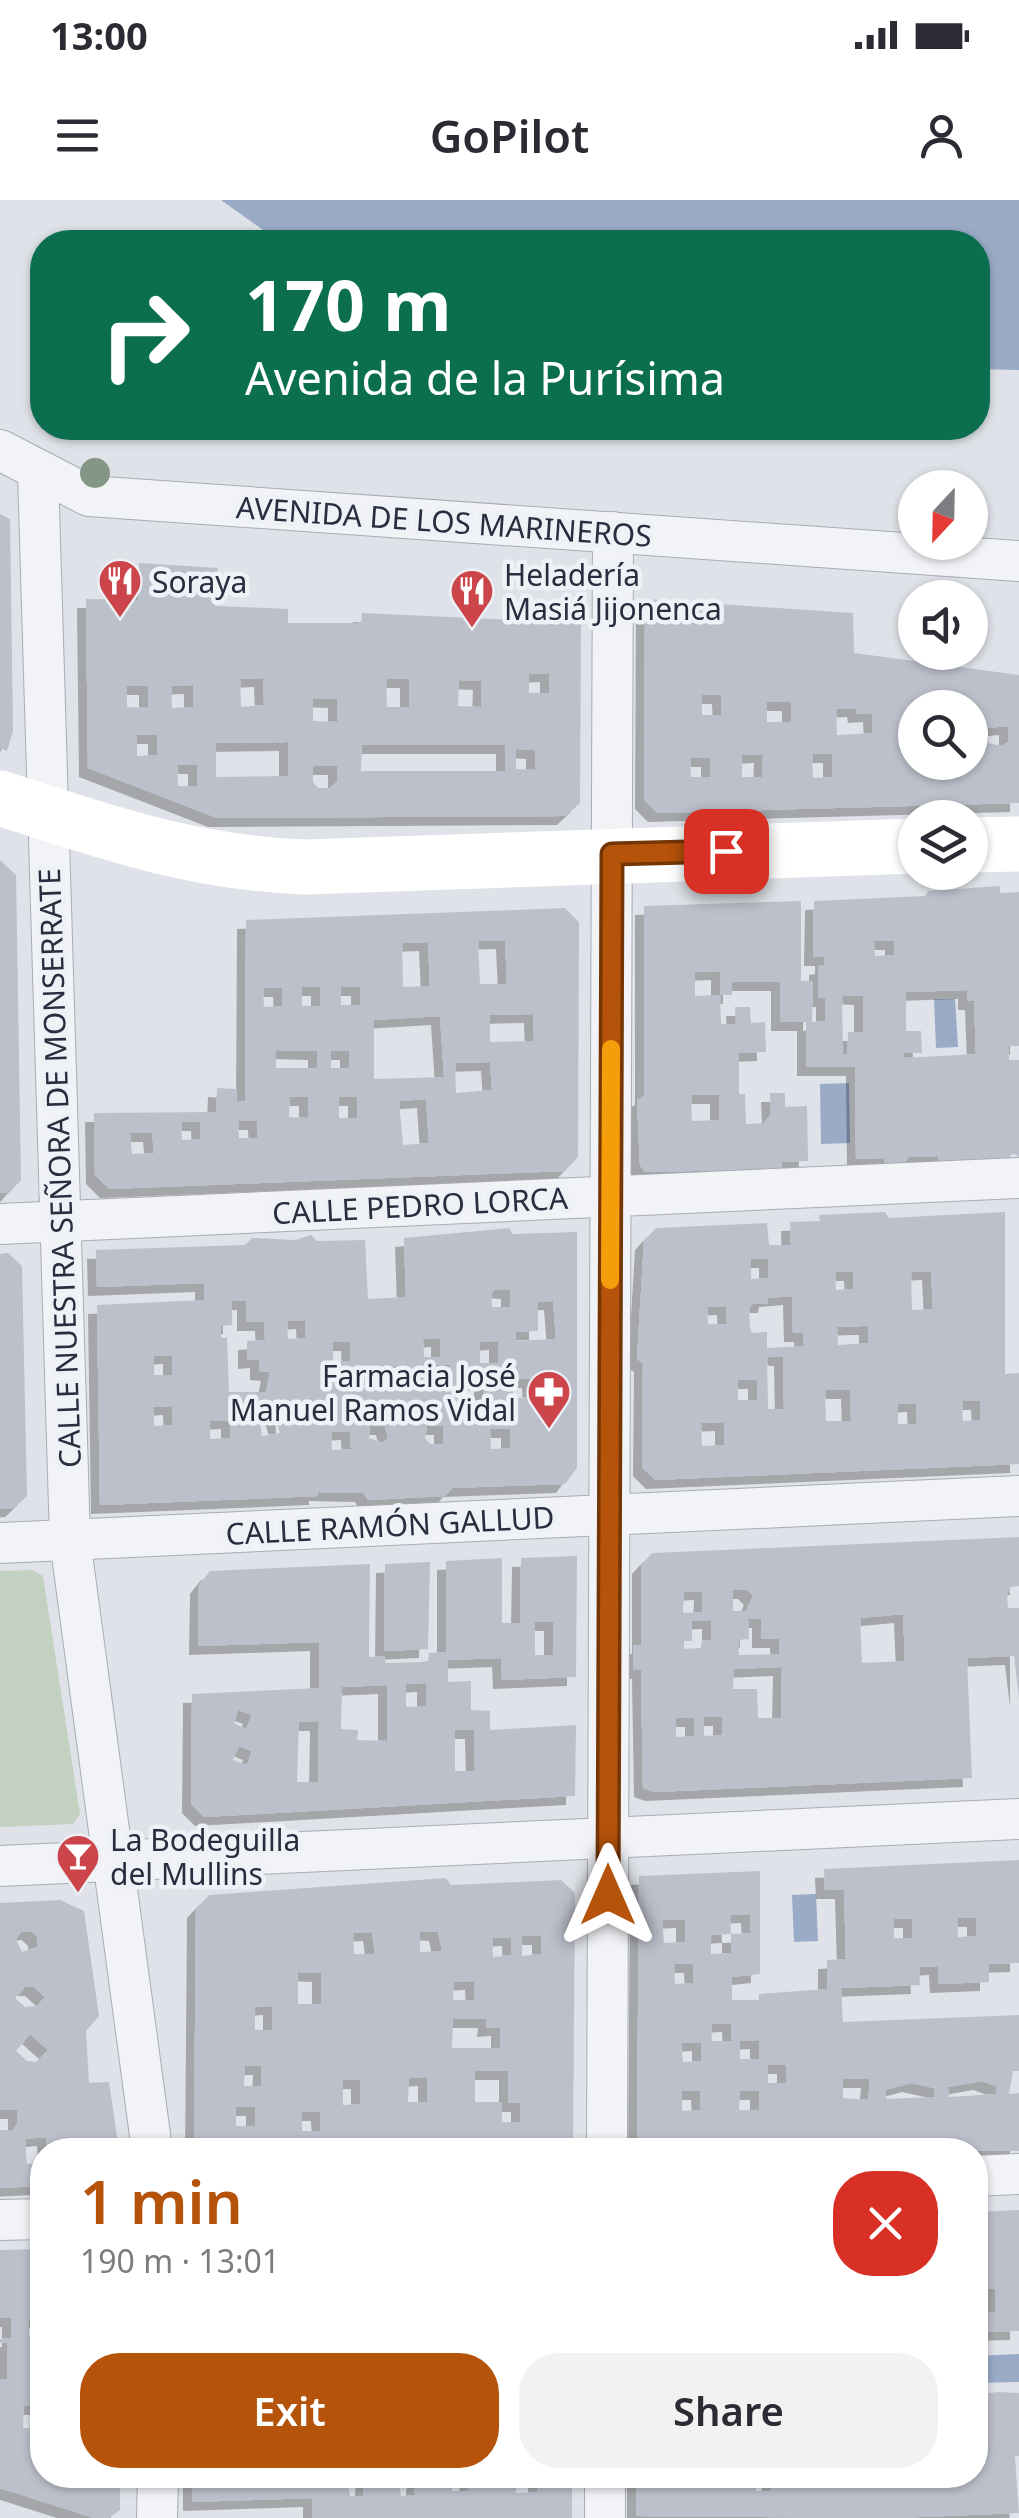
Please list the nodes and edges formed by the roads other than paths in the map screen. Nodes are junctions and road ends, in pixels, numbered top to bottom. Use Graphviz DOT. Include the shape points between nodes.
graph roads {
  1 [pos="0,450"];
  2 [pos="38,472"];
  3 [pos="613,532"];
  4 [pos="1019,561"];
  5 [pos="24,806"];
  6 [pos="1019,844"];
  7 [pos="988,845"];
  8 [pos="898,846"];
  9 [pos="612,854"];
  10 [pos="1019,1178"];
  11 [pos="610,1197"];
  12 [pos="60,1221"];
  13 [pos="0,1224"];
  14 [pos="1019,1496"];
  15 [pos="609,1515"];
  16 [pos="70,1540"];
  17 [pos="0,1543"];
  18 [pos="1019,1819"];
  19 [pos="608,1838"];
  20 [pos="113,1861"];
  21 [pos="0,1866"];
  22 [pos="150,2138"];
  23 [pos="606,2138"];
  24 [pos="1019,2174"];
  25 [pos="988,2175"];
  26 [pos="30,2219"];
  27 [pos="0,2220"];
  28 [pos="158,2488"];
  29 [pos="605,2488"];
  30 [pos="158,2518"];
  31 [pos="605,2518"];
  1 -- 2 [label="street, AVENIDA DE LOS MARINEROS"];
  2 -- 3 [label="street, AVENIDA DE LOS MARINEROS" via="89,496"];
  2 -- 5 [label="street, CALLE NUESTRA SEÑORA DE MONSERRATE"];
  3 -- 4 [label="street, AVENIDA DE LOS MARINEROS"];
  3 -- 9 [label="street"];
  5 -- 9 [label="street" via="142,845 246,865"];
  5 -- 12 [label="street, CALLE NUESTRA SEÑORA DE MONSERRATE"];
  6 -- 7 [label="street"];
  8 -- 9 [label="street"];
  9 -- 11 [label="street"];
  10 -- 11 [label="street, CALLE PEDRO LORCA"];
  11 -- 12 [label="street, CALLE PEDRO LORCA"];
  11 -- 15 [label="street"];
  12 -- 13 [label="street, CALLE PEDRO LORCA"];
  12 -- 16 [label="street, CALLE NUESTRA SEÑORA DE MONSERRATE"];
  14 -- 15 [label="street, CALLE RAMÓN GALLUD"];
  15 -- 16 [label="street, CALLE RAMÓN GALLUD"];
  15 -- 19 [label="street"];
  16 -- 17 [label="street, CALLE RAMÓN GALLUD"];
  16 -- 20 [label="street, CALLE NUESTRA SEÑORA DE MONSERRATE"];
  18 -- 19 [label="street"];
  19 -- 20 [label="street"];
  19 -- 23 [label="street"];
  20 -- 21 [label="street"];
  20 -- 22 [label="street, CALLE NUESTRA SEÑORA DE MONSERRATE"];
  24 -- 25 [label="street"];
  26 -- 27 [label="street"];
  28 -- 30 [label="street"];
  29 -- 31 [label="street"];
}
